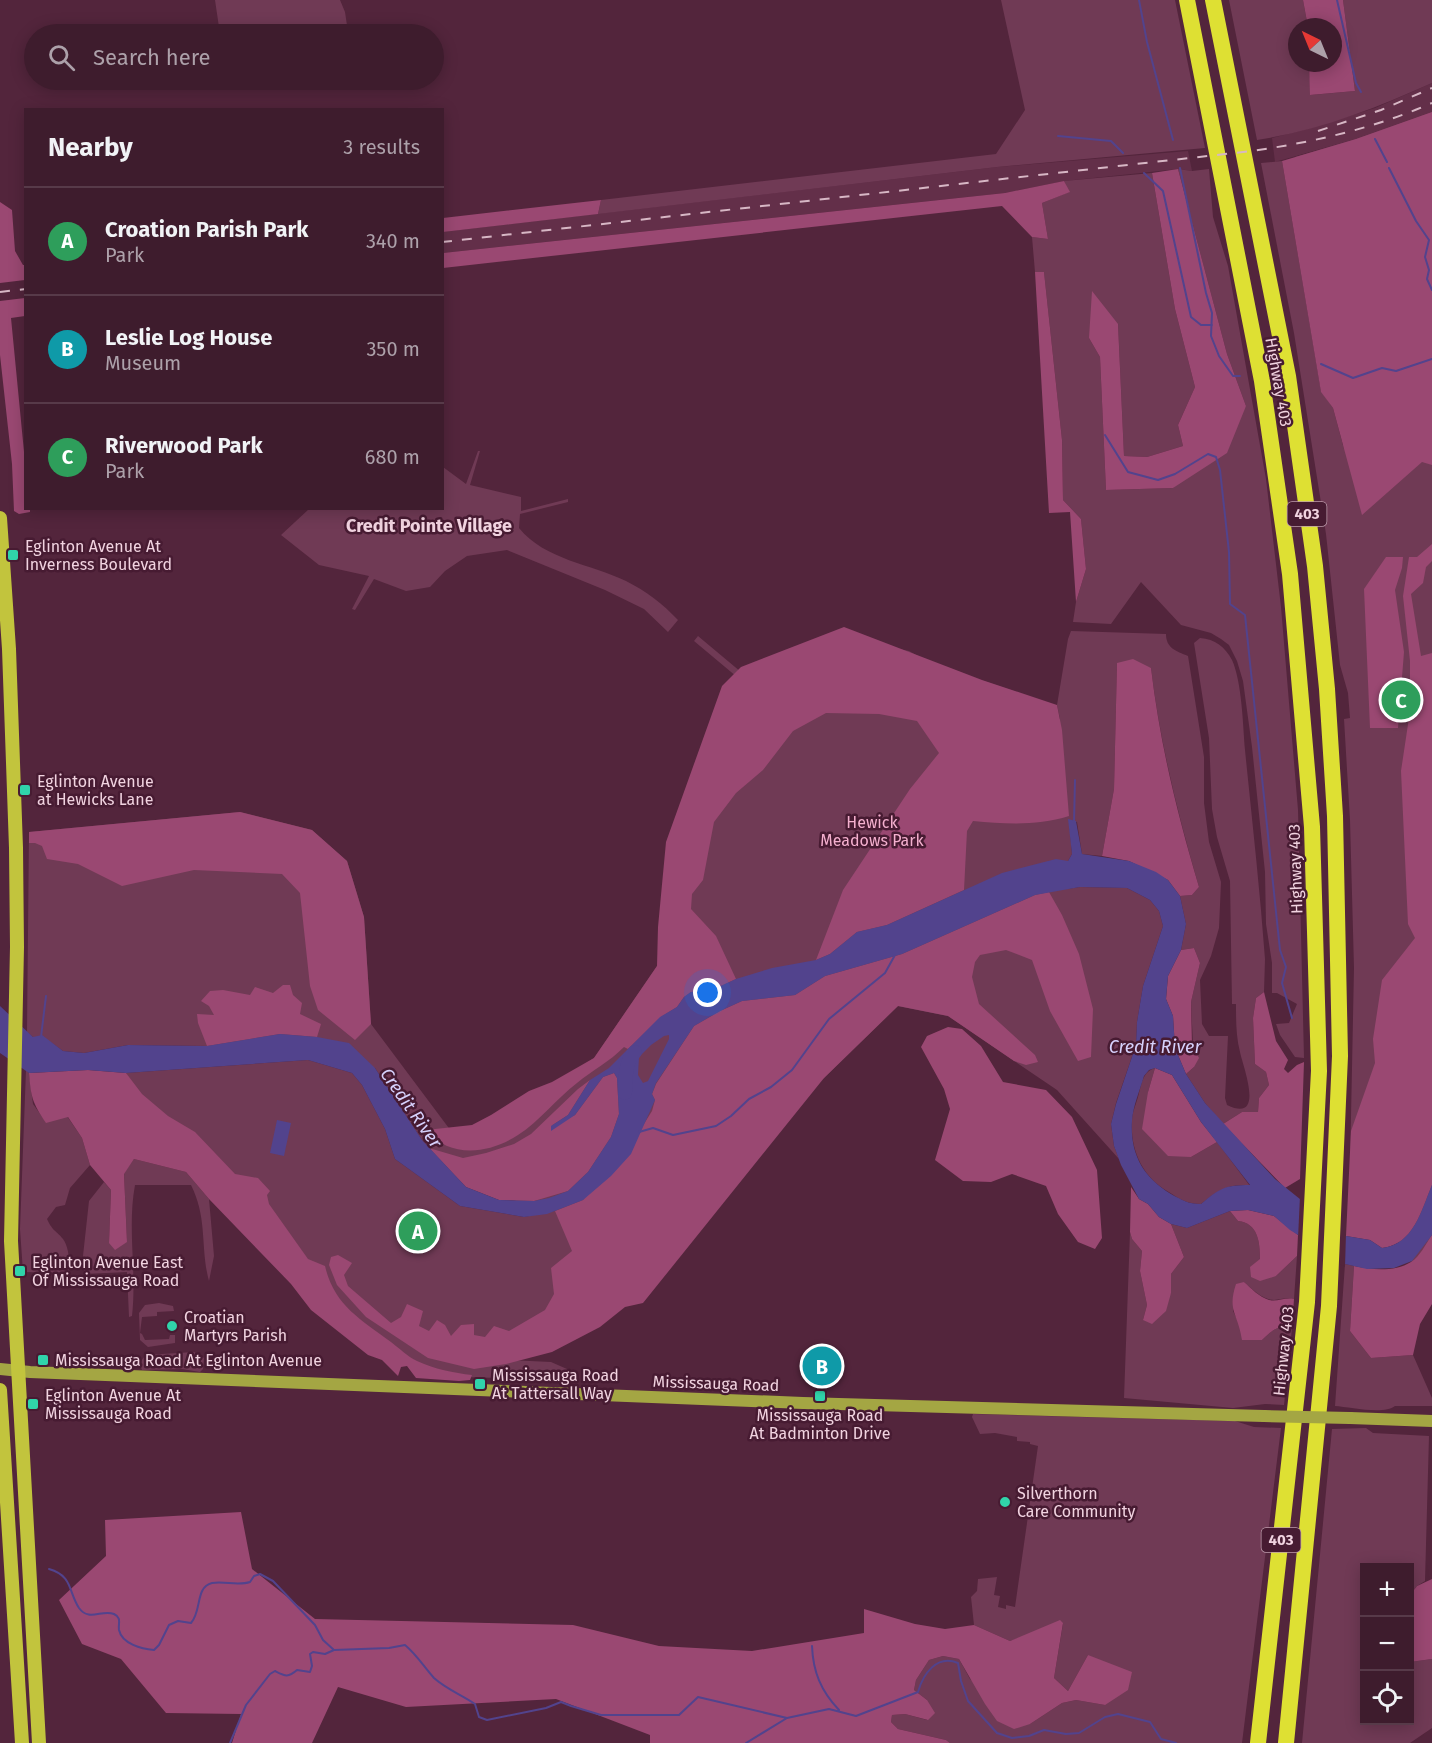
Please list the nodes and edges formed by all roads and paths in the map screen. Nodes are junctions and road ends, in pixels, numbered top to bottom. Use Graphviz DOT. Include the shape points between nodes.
graph roads {
  1 [pos="1187,0"];
  2 [pos="1213,0"];
  3 [pos="0,518"];
  4 [pos="0,1369"];
  5 [pos="17,1371"];
  6 [pos="0,1390"];
  7 [pos="1432,1421"];
  8 [pos="1259,1736"];
  9 [pos="1287,1741"];
  10 [pos="22,1743"];
  11 [pos="39,1743"];
  1 -- 8 [label="highway, Highway 403 / 403" via="1262,381 1290,574 1312,827 1319,1055 1307,1302"];
  2 -- 9 [label="highway, Highway 403 / 403" via="1288,376 1315,566 1335,816 1340,1056 1326,1352"];
  3 -- 5 [label="main road" via="14,742 17,947 10,1241"];
  4 -- 5 [label="main road, Mississauga Road"];
  5 -- 7 [label="main road, Mississauga Road, bridge" via="803,1402"];
  5 -- 11 [label="main road"];
  6 -- 10 [label="main road"];
}
